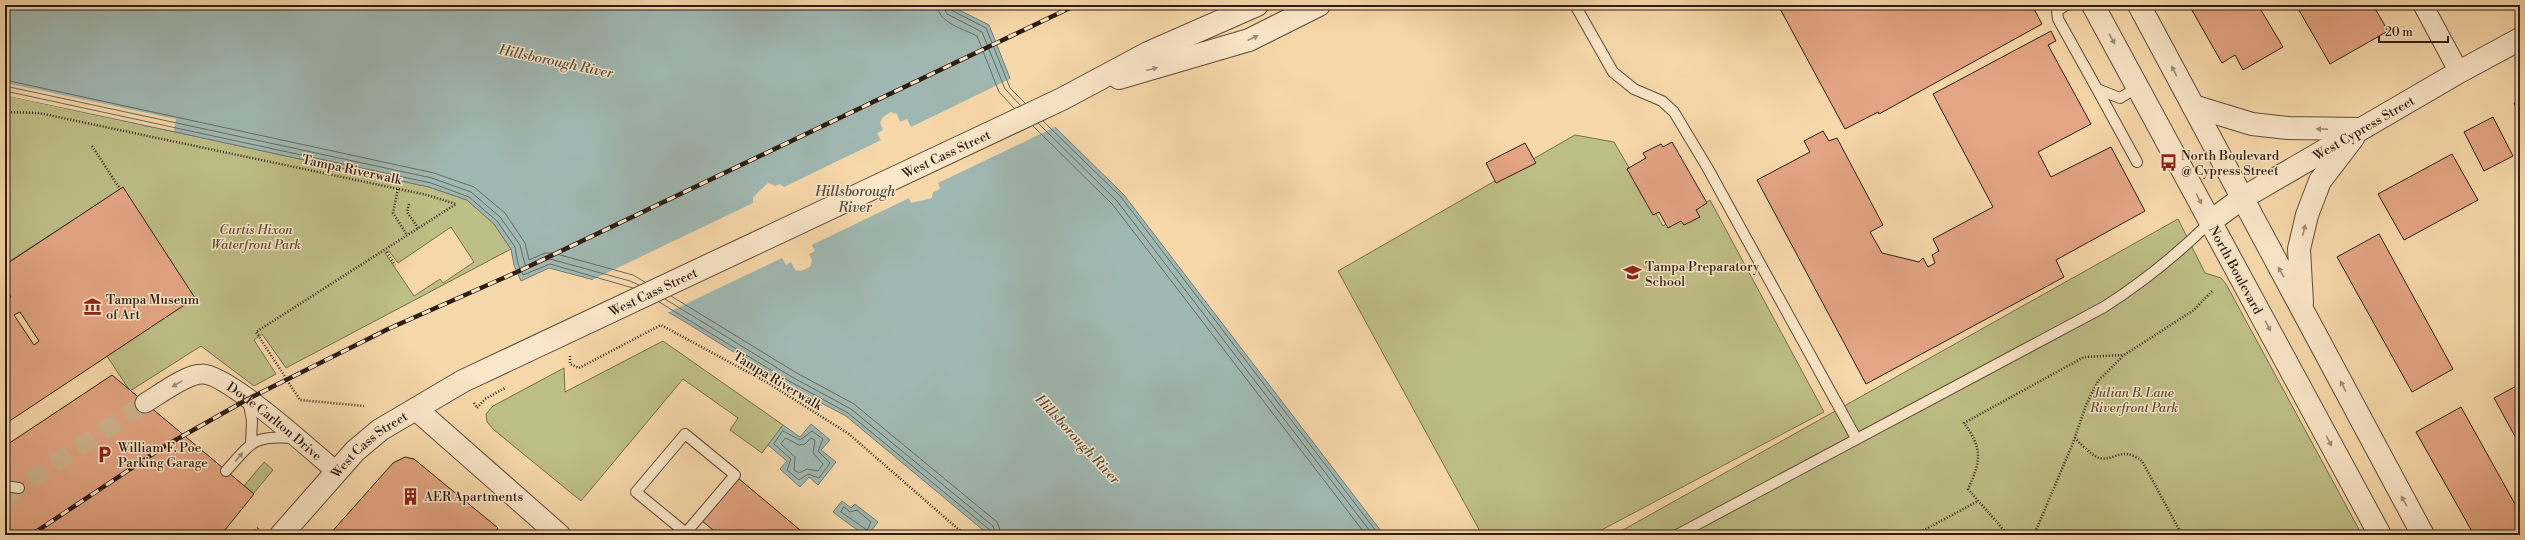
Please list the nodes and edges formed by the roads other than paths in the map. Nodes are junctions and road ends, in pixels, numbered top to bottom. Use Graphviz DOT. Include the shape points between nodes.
graph roads {
  1 [pos="1257,5"];
  2 [pos="1319,5"];
  3 [pos="1575,5"];
  4 [pos="2066,5"];
  5 [pos="2093,5"];
  6 [pos="2139,5"];
  7 [pos="2423,5"];
  8 [pos="2520,39"];
  9 [pos="2459,72"];
  10 [pos="2138,87"];
  11 [pos="2097,89"];
  12 [pos="1062,99"];
  13 [pos="2193,106"];
  14 [pos="2361,129"];
  15 [pos="2137,162"];
  16 [pos="2241,198"];
  17 [pos="2211,221"];
  18 [pos="2303,310"];
  19 [pos="248,399"];
  20 [pos="145,403"];
  21 [pos="416,409"];
  22 [pos="1856,438"];
  23 [pos="297,439"];
  24 [pos="251,443"];
  25 [pos="226,471"];
  26 [pos="336,471"];
  27 [pos="5,486"];
  28 [pos="19,488"];
  29 [pos="685,534"];
  30 [pos="281,535"];
  31 [pos="559,535"];
  32 [pos="1677,535"];
  33 [pos="2380,535"];
  34 [pos="2423,535"];
  1 -- 12 [label="street, West Cass Street" via="1148,53"];
  12 -- 2 [label="street, West Cass Street, one-way" via="1133,74 1174,64 1248,40"];
  3 -- 22 [label="lane" via="1613,72 1634,89 1662,101 1674,112 1707,167"];
  4 -- 11 [label="lane" via="2057,11 2058,19"];
  5 -- 10 [label="street, North Boulevard, one-way"];
  13 -- 6 [label="street, one-way"];
  7 -- 9 [label="street"];
  8 -- 9 [label="street, West Cypress Street"];
  9 -- 14 [label="street, West Cypress Street"];
  10 -- 11 [label="lane" via="2120,98"];
  10 -- 17 [label="street, North Boulevard, one-way"];
  11 -- 15 [label="lane"];
  12 -- 21 [label="street, West Cass Street" via="463,381"];
  14 -- 13 [label="street, one-way" via="2288,128 2252,124"];
  13 -- 16 [label="street"];
  14 -- 16 [label="street, West Cypress Street"];
  18 -- 14 [label="street, one-way" via="2299,249 2307,215 2320,181"];
  16 -- 17 [label="street, West Cypress Street"];
  18 -- 16 [label="street, one-way"];
  17 -- 22 [label="lane" via="2184,248 2138,285 2104,307"];
  17 -- 33 [label="street, North Boulevard, one-way"];
  34 -- 18 [label="street, one-way"];
  19 -- 20 [label="street, Doyle Carlton Drive, one-way" via="210,374 200,374 189,377"];
  19 -- 23 [label="street, Doyle Carlton Drive"];
  19 -- 24 [label="lane" via="252,421"];
  21 -- 26 [label="street, West Cass Street" via="380,430"];
  21 -- 31 [label="street"];
  22 -- 32 [label="lane"];
  23 -- 24 [label="lane" via="272,436"];
  23 -- 26 [label="street, Doyle Carlton Drive"];
  25 -- 24 [label="lane, one-way"];
  26 -- 30 [label="street, West Cass Street"];
  27 -- 28 [label="lane"];
  29 -- 29 [label="lane" via="735,475 685,434 636,492"];
}
